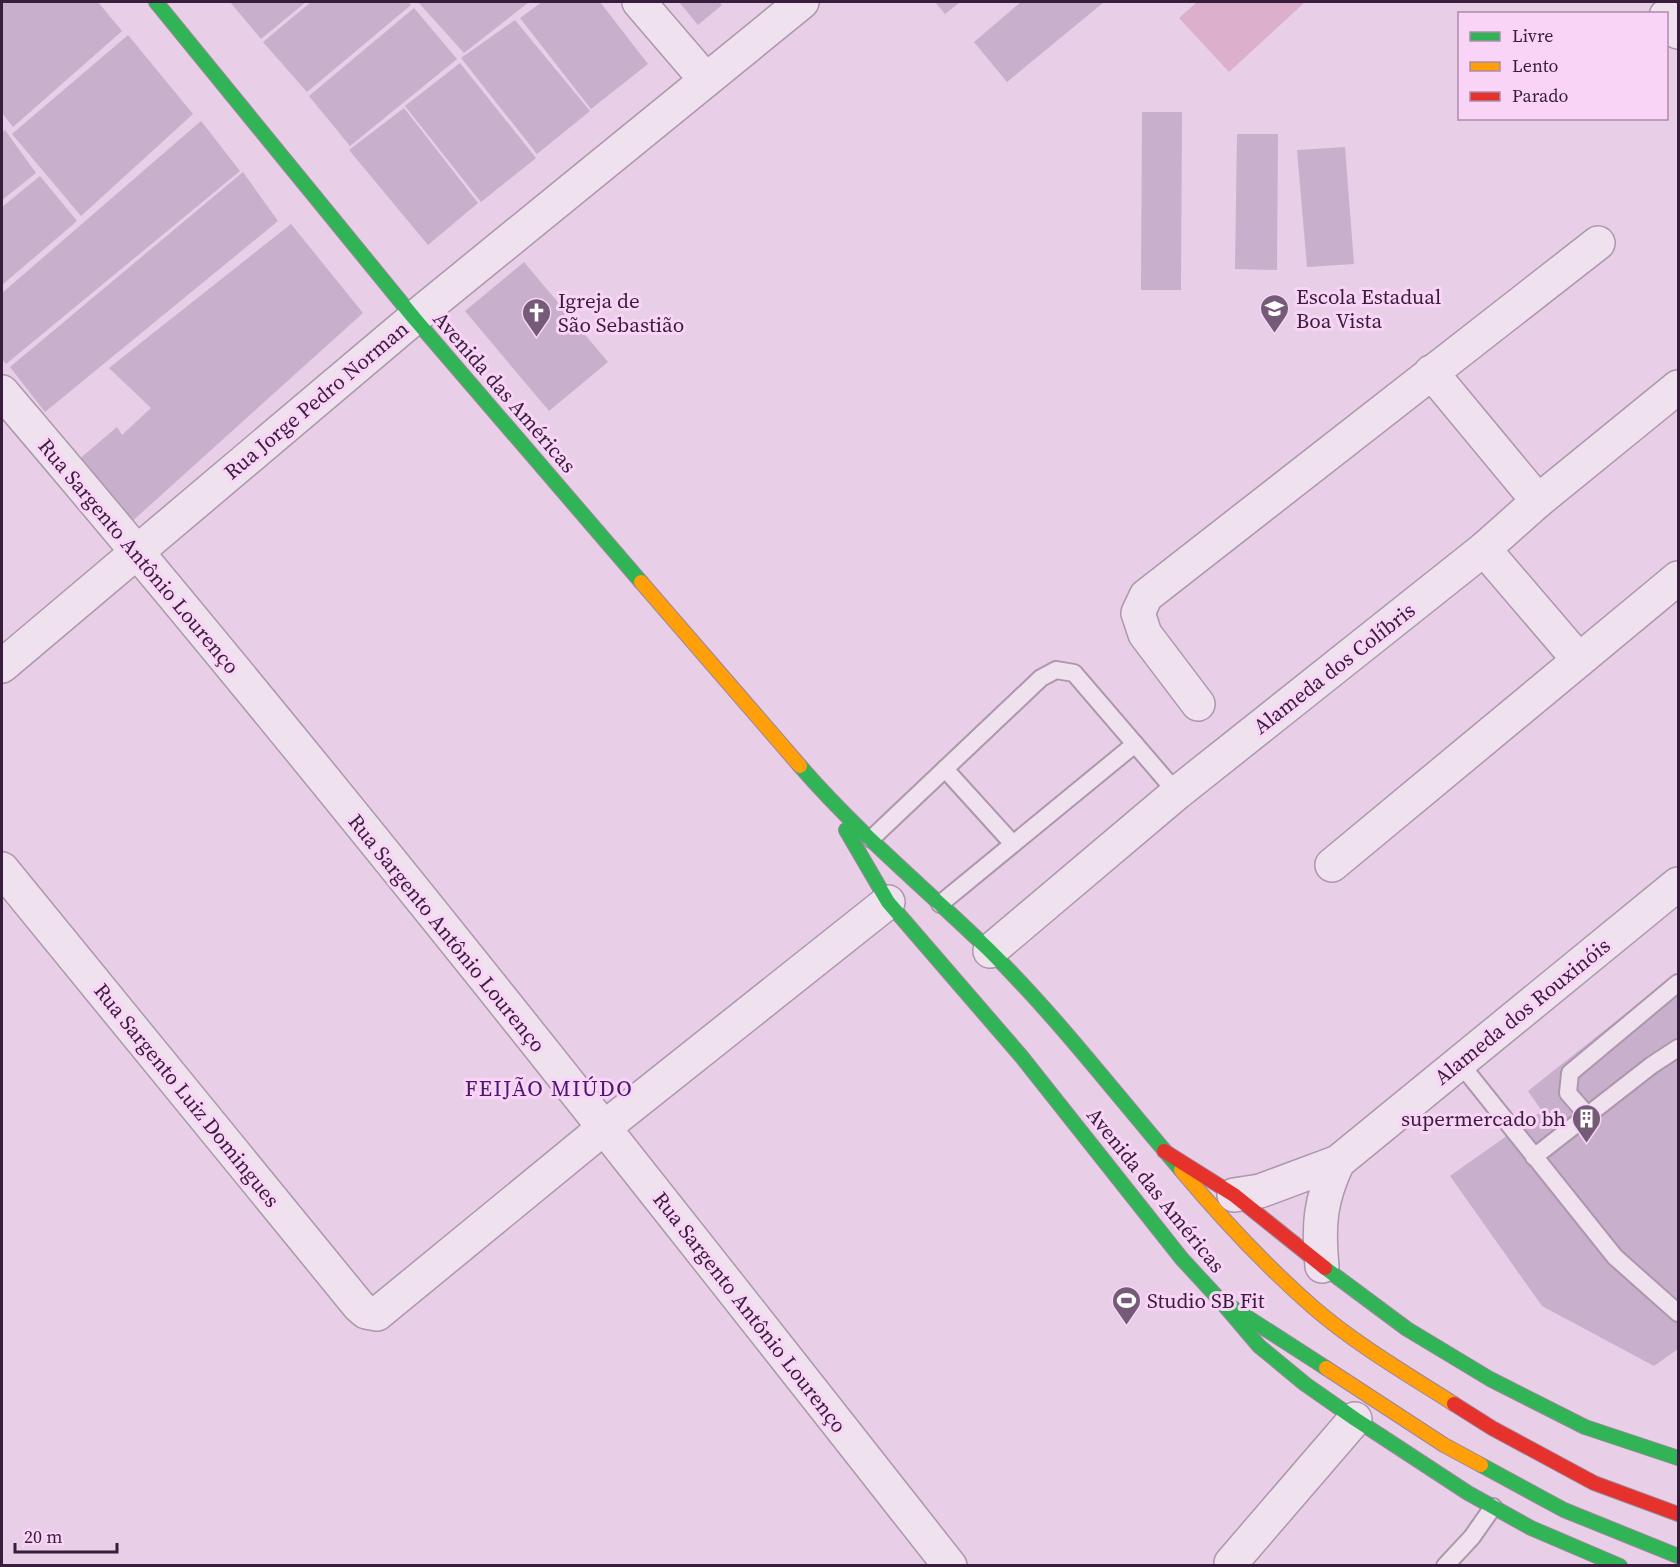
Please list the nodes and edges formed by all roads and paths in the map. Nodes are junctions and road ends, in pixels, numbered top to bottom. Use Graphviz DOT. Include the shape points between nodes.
graph roads {
  1 [pos="156,2"];
  2 [pos="639,2"];
  3 [pos="802,2"];
  4 [pos="1668,17"];
  5 [pos="1678,32"];
  6 [pos="705,80"];
  7 [pos="1598,243"];
  8 [pos="414,318"];
  9 [pos="1431,372"];
  10 [pos="1678,387"];
  11 [pos="2,392"];
  12 [pos="1538,501"];
  13 [pos="1484,549"];
  14 [pos="137,550"];
  15 [pos="1678,578"];
  16 [pos="1579,660"];
  17 [pos="2,666"];
  18 [pos="1198,704"];
  19 [pos="1135,744"];
  20 [pos="945,769"];
  21 [pos="1177,793"];
  22 [pos="831,802"];
  23 [pos="871,840"];
  24 [pos="1013,844"];
  25 [pos="1332,864"];
  26 [pos="2,869"];
  27 [pos="1678,884"];
  28 [pos="888,902"];
  29 [pos="940,904"];
  30 [pos="990,951"];
  31 [pos="1678,983"];
  32 [pos="1678,1048"];
  33 [pos="1459,1062"];
  34 [pos="1588,1116"];
  35 [pos="604,1127"];
  36 [pos="1164,1151"];
  37 [pos="1534,1157"];
  38 [pos="1338,1162"];
  39 [pos="1234,1195"];
  40 [pos="1322,1266"];
  41 [pos="1219,1299"];
  42 [pos="1678,1313"];
  43 [pos="1355,1419"];
  44 [pos="1678,1458"];
  45 [pos="1493,1507"];
  46 [pos="1678,1514"];
  47 [pos="1678,1556"];
  48 [pos="1231,1563"];
  49 [pos="950,1566"];
  50 [pos="1445,1566"];
  51 [pos="1620,1566"];
  1 -- 8 [label="main road, Avenida das Américas"];
  2 -- 6 [label="street"];
  3 -- 6 [label="street, Rua Jorge Pedro Norman"];
  4 -- 5 [label="street"];
  6 -- 8 [label="street, Rua Jorge Pedro Norman"];
  7 -- 9 [label="street"];
  8 -- 14 [label="street, Rua Jorge Pedro Norman"];
  8 -- 22 [label="main road, Avenida das Américas"];
  9 -- 12 [label="street"];
  9 -- 18 [label="street" via="1146,596 1138,614 1145,634"];
  10 -- 12 [label="street, Alameda dos Colíbris"];
  11 -- 14 [label="street, Rua Sargento Antônio Lourenço"];
  12 -- 13 [label="street, Alameda dos Colíbris"];
  13 -- 16 [label="street"];
  13 -- 21 [label="street, Alameda dos Colíbris"];
  14 -- 17 [label="street, Rua Jorge Pedro Norman"];
  14 -- 35 [label="street, Rua Sargento Antônio Lourenço"];
  15 -- 16 [label="street"];
  16 -- 25 [label="street"];
  19 -- 20 [label="lane" via="1074,674 1056,670 1041,678"];
  19 -- 21 [label="lane"];
  19 -- 24 [label="lane"];
  20 -- 23 [label="lane"];
  20 -- 24 [label="lane"];
  21 -- 30 [label="street, Alameda dos Colíbris"];
  22 -- 23 [label="main road, Avenida das Américas"];
  22 -- 28 [label="main road, Avenida das Américas"];
  23 -- 29 [label="main road, Avenida das Américas"];
  24 -- 29 [label="lane"];
  26 -- 35 [label="street, Rua Sargento Luiz Domingues" via="366,1312 376,1314"];
  27 -- 33 [label="street, Alameda dos Rouxinóis"];
  28 -- 35 [label="street"];
  28 -- 41 [label="main road, Avenida das Américas" via="1021,1056 1182,1259"];
  29 -- 30 [label="main road, Avenida das Américas"];
  30 -- 36 [label="main road, Avenida das Américas" via="1061,1024"];
  31 -- 34 [label="lane" via="1570,1072 1568,1093"];
  32 -- 34 [label="lane"];
  33 -- 37 [label="lane"];
  33 -- 38 [label="street, Alameda dos Rouxinóis"];
  34 -- 37 [label="lane"];
  35 -- 49 [label="street, Rua Sargento Antônio Lourenço"];
  36 -- 39 [label="main road"];
  36 -- 46 [label="main road, Avenida das Américas" via="1230,1228 1315,1309 1367,1348 1492,1428 1594,1483"];
  37 -- 42 [label="lane" via="1615,1257"];
  38 -- 39 [label="street, Alameda dos Rouxinóis" via="1260,1191"];
  38 -- 40 [label="street, Alameda dos Rouxinóis" via="1325,1190 1318,1228"];
  39 -- 40 [label="main road"];
  40 -- 44 [label="main road" via="1407,1329 1490,1378 1585,1427"];
  41 -- 43 [label="main road" via="1259,1346"];
  41 -- 47 [label="main road, Avenida das Américas" via="1444,1445 1564,1510"];
  43 -- 45 [label="main road"];
  43 -- 48 [label="street"];
  45 -- 50 [label="lane" via="1472,1538"];
  45 -- 51 [label="main road" via="1531,1528"];
}
